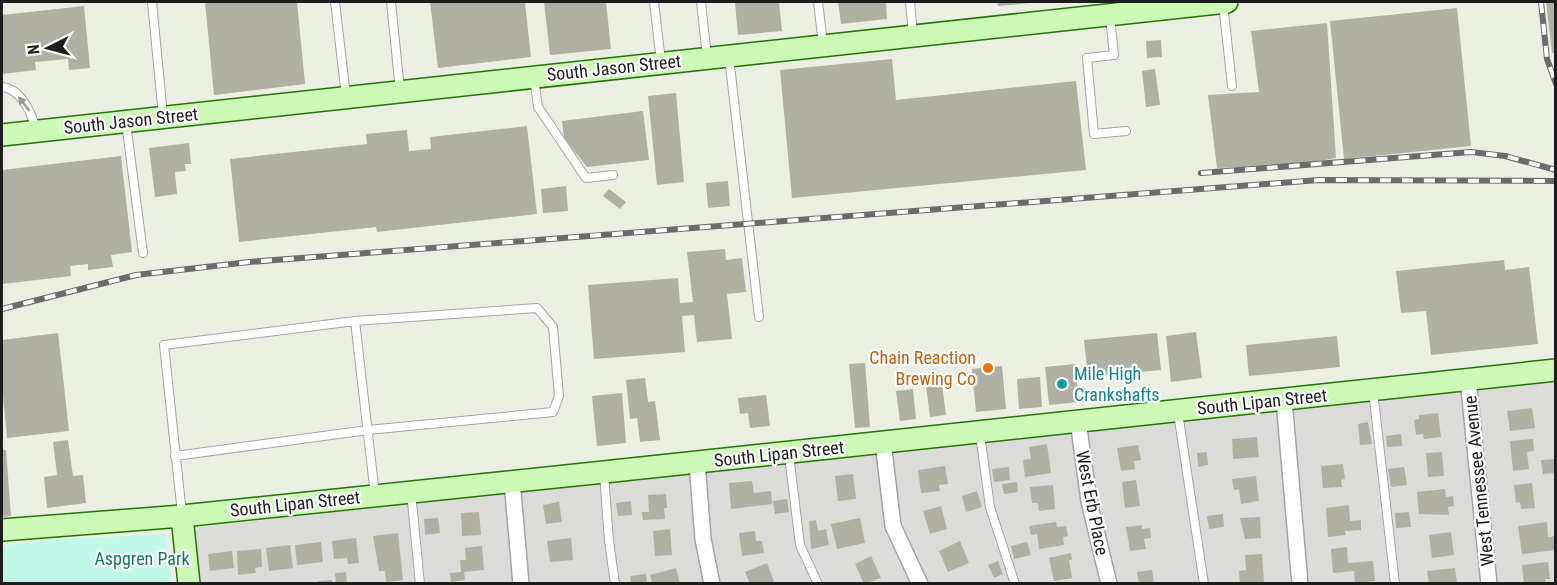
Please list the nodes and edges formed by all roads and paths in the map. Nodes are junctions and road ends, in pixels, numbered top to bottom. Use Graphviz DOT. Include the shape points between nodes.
graph roads {
  1 [pos="152,2"];
  2 [pos="335,2"];
  3 [pos="391,2"];
  4 [pos="654,2"];
  5 [pos="701,2"];
  6 [pos="818,2"];
  7 [pos="910,2"];
  8 [pos="1225,2"];
  9 [pos="1181,4"];
  10 [pos="1120,10"];
  11 [pos="913,36"];
  12 [pos="823,46"];
  13 [pos="729,56"];
  14 [pos="707,58"];
  15 [pos="661,63"];
  16 [pos="534,77"];
  17 [pos="1232,86"];
  18 [pos="2,87"];
  19 [pos="400,91"];
  20 [pos="346,97"];
  21 [pos="164,117"];
  22 [pos="126,121"];
  23 [pos="37,131"];
  24 [pos="1126,131"];
  25 [pos="2,135"];
  26 [pos="613,175"];
  27 [pos="143,253"];
  28 [pos="759,317"];
  29 [pos="355,321"];
  30 [pos="1556,370"];
  31 [pos="1468,379"];
  32 [pos="1373,390"];
  33 [pos="1284,400"];
  34 [pos="1178,411"];
  35 [pos="1078,421"];
  36 [pos="368,430"];
  37 [pos="980,433"];
  38 [pos="883,442"];
  39 [pos="789,453"];
  40 [pos="176,456"];
  41 [pos="697,462"];
  42 [pos="604,472"];
  43 [pos="512,482"];
  44 [pos="411,492"];
  45 [pos="375,496"];
  46 [pos="182,516"];
  47 [pos="2,530"];
  48 [pos="189,584"];
  49 [pos="420,584"];
  50 [pos="521,584"];
  51 [pos="615,584"];
  52 [pos="712,584"];
  53 [pos="818,584"];
  54 [pos="920,584"];
  55 [pos="1015,584"];
  56 [pos="1108,584"];
  57 [pos="1204,584"];
  58 [pos="1300,584"];
  59 [pos="1395,584"];
  60 [pos="1489,584"];
  1 -- 21 [label="lane"];
  2 -- 20 [label="lane"];
  3 -- 19 [label="lane"];
  4 -- 15 [label="lane"];
  5 -- 14 [label="lane"];
  6 -- 12 [label="lane"];
  7 -- 11 [label="lane"];
  8 -- 9 [label="street, South Jason Street"];
  8 -- 17 [label="lane"];
  9 -- 10 [label="street, South Jason Street"];
  10 -- 11 [label="street, South Jason Street"];
  10 -- 24 [label="lane" via="1114,55 1087,58 1094,134"];
  11 -- 12 [label="street, South Jason Street"];
  12 -- 13 [label="street, South Jason Street"];
  13 -- 14 [label="street, South Jason Street"];
  13 -- 28 [label="lane"];
  14 -- 15 [label="street, South Jason Street"];
  15 -- 16 [label="street, South Jason Street"];
  16 -- 19 [label="street, South Jason Street"];
  16 -- 26 [label="lane" via="538,107 586,178"];
  23 -- 18 [label="lane, one-way" via="30,109 13,90"];
  19 -- 20 [label="street, South Jason Street"];
  20 -- 21 [label="street, South Jason Street"];
  21 -- 22 [label="street, South Jason Street"];
  22 -- 23 [label="street, South Jason Street"];
  22 -- 27 [label="lane"];
  23 -- 25 [label="street, South Jason Street"];
  29 -- 36 [label="lane"];
  29 -- 36 [label="lane" via="537,308 553,327 559,396 553,412"];
  29 -- 40 [label="lane" via="164,345"];
  30 -- 31 [label="street, South Lipan Street"];
  31 -- 32 [label="street, South Lipan Street"];
  31 -- 60 [label="street, West Tennessee Avenue"];
  32 -- 33 [label="street, South Lipan Street"];
  32 -- 59 [label="lane"];
  33 -- 34 [label="street, South Lipan Street"];
  33 -- 58 [label="street"];
  34 -- 35 [label="street, South Lipan Street"];
  34 -- 57 [label="lane"];
  35 -- 37 [label="street, South Lipan Street"];
  35 -- 56 [label="street, West Erb Place" via="1089,501"];
  36 -- 40 [label="lane"];
  36 -- 45 [label="lane"];
  37 -- 38 [label="street, South Lipan Street"];
  37 -- 55 [label="lane" via="990,507"];
  38 -- 39 [label="street, South Lipan Street"];
  38 -- 54 [label="street" via="893,526"];
  39 -- 41 [label="street, South Lipan Street"];
  39 -- 53 [label="lane" via="800,545"];
  40 -- 46 [label="lane"];
  41 -- 42 [label="street, South Lipan Street"];
  41 -- 52 [label="street" via="703,539"];
  42 -- 43 [label="street, South Lipan Street"];
  42 -- 51 [label="lane"];
  43 -- 44 [label="street, South Lipan Street"];
  43 -- 50 [label="street"];
  44 -- 45 [label="street, South Lipan Street"];
  44 -- 49 [label="lane"];
  45 -- 46 [label="street, South Lipan Street"];
  46 -- 47 [label="street, South Lipan Street"];
  46 -- 48 [label="street"];
}
